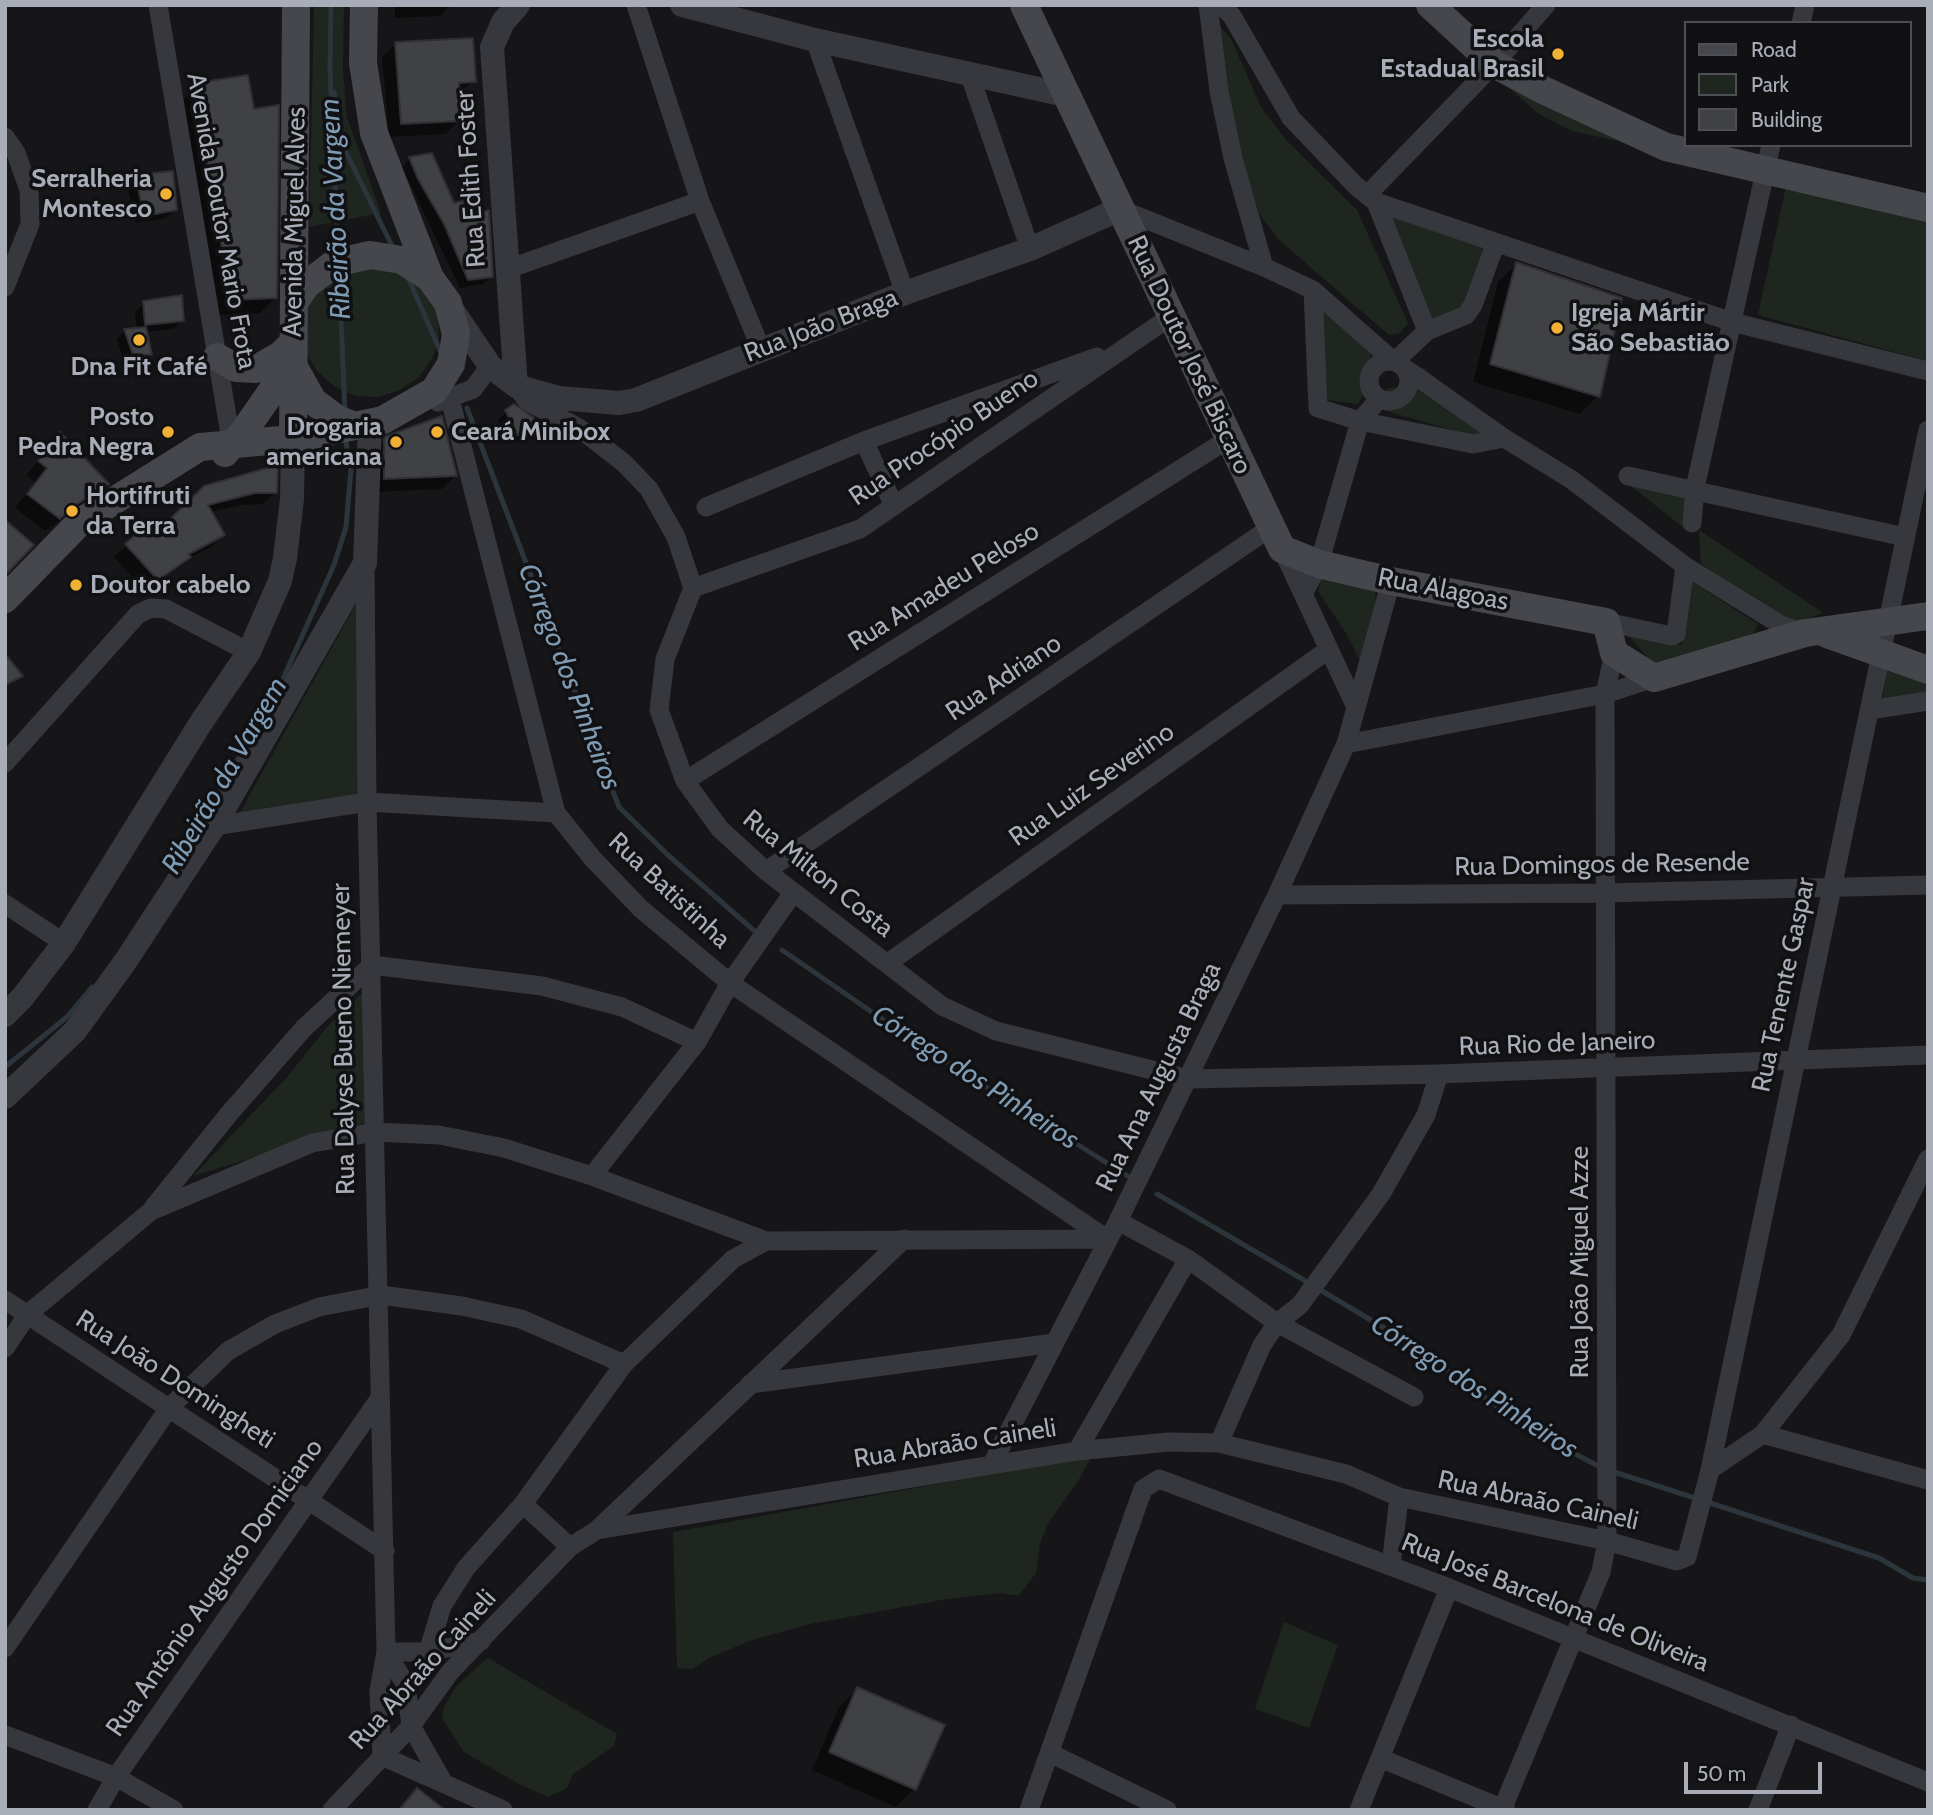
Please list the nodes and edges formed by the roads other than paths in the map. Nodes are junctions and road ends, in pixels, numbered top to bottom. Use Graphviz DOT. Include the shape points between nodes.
graph roads {
  1 [pos="158,5"];
  2 [pos="296,5"];
  3 [pos="364,5"];
  4 [pos="518,5"];
  5 [pos="636,5"];
  6 [pos="1024,5"];
  7 [pos="1208,5"];
  8 [pos="1430,5"];
  9 [pos="1546,5"];
  10 [pos="696,7"];
  11 [pos="1226,11"];
  12 [pos="815,40"];
  13 [pos="1494,64"];
  14 [pos="969,73"];
  15 [pos="1066,95"];
  16 [pos="5,137"];
  17 [pos="1767,158"];
  18 [pos="1371,199"];
  19 [pos="700,201"];
  20 [pos="1928,208"];
  21 [pos="1119,209"];
  22 [pos="1495,245"];
  23 [pos="1030,249"];
  24 [pos="1264,267"];
  25 [pos="508,269"];
  26 [pos="430,278"];
  27 [pos="5,287"];
  28 [pos="1313,290"];
  29 [pos="905,293"];
  30 [pos="296,300"];
  31 [pos="448,303"];
  32 [pos="1170,317"];
  33 [pos="1732,323"];
  34 [pos="1427,331"];
  35 [pos="761,349"];
  36 [pos="1120,349"];
  37 [pos="293,353"];
  38 [pos="514,356"];
  39 [pos="217,357"];
  40 [pos="1397,363"];
  41 [pos="490,366"];
  42 [pos="1928,371"];
  43 [pos="516,386"];
  44 [pos="1380,399"];
  45 [pos="450,400"];
  46 [pos="410,407"];
  47 [pos="1360,421"];
  48 [pos="369,423"];
  49 [pos="1928,430"];
  50 [pos="1230,438"];
  51 [pos="1504,438"];
  52 [pos="293,439"];
  53 [pos="864,441"];
  54 [pos="232,446"];
  55 [pos="1628,476"];
  56 [pos="1695,488"];
  57 [pos="894,506"];
  58 [pos="706,507"];
  59 [pos="1692,523"];
  60 [pos="1905,537"];
  61 [pos="1276,539"];
  62 [pos="365,563"];
  63 [pos="1319,564"];
  64 [pos="1685,566"];
  65 [pos="1391,581"];
  66 [pos="693,588"];
  67 [pos="1303,594"];
  68 [pos="5,599"];
  69 [pos="1928,616"];
  70 [pos="5,620"];
  71 [pos="1606,622"];
  72 [pos="1887,624"];
  73 [pos="1813,632"];
  74 [pos="1328,650"];
  75 [pos="248,652"];
  76 [pos="1614,653"];
  77 [pos="1881,653"];
  78 [pos="1928,670"];
  79 [pos="1654,678"];
  80 [pos="1605,694"];
  81 [pos="1928,701"];
  82 [pos="1355,705"];
  83 [pos="1869,710"];
  84 [pos="1346,744"];
  85 [pos="5,763"];
  86 [pos="685,781"];
  87 [pos="367,802"];
  88 [pos="556,813"];
  89 [pos="214,826"];
  90 [pos="766,871"];
  91 [pos="1928,886"];
  92 [pos="1832,887"];
  93 [pos="793,893"];
  94 [pos="1605,893"];
  95 [pos="1276,895"];
  96 [pos="5,904"];
  97 [pos="64,943"];
  98 [pos="888,963"];
  99 [pos="372,965"];
  100 [pos="730,983"];
  101 [pos="5,1015"];
  102 [pos="697,1042"];
  103 [pos="1928,1055"];
  104 [pos="1795,1060"];
  105 [pos="1606,1068"];
  106 [pos="1438,1074"];
  107 [pos="1188,1079"];
  108 [pos="5,1097"];
  109 [pos="375,1132"];
  110 [pos="1928,1159"];
  111 [pos="592,1176"];
  112 [pos="150,1212"];
  113 [pos="1118,1221"];
  114 [pos="904,1239"];
  115 [pos="1107,1239"];
  116 [pos="766,1241"];
  117 [pos="1188,1259"];
  118 [pos="381,1295"];
  119 [pos="5,1300"];
  120 [pos="28,1314"];
  121 [pos="1280,1321"];
  122 [pos="1054,1343"];
  123 [pos="5,1348"];
  124 [pos="624,1364"];
  125 [pos="750,1384"];
  126 [pos="1414,1397"];
  127 [pos="380,1398"];
  128 [pos="169,1408"];
  129 [pos="1763,1434"];
  130 [pos="1219,1443"];
  131 [pos="1077,1451"];
  132 [pos="992,1464"];
  133 [pos="1710,1470"];
  134 [pos="1928,1480"];
  135 [pos="1399,1497"];
  136 [pos="309,1499"];
  137 [pos="523,1503"];
  138 [pos="597,1530"];
  139 [pos="1608,1541"];
  140 [pos="570,1547"];
  141 [pos="385,1551"];
  142 [pos="1690,1552"];
  143 [pos="1391,1566"];
  144 [pos="1449,1588"];
  145 [pos="1573,1638"];
  146 [pos="482,1641"];
  147 [pos="5,1648"];
  148 [pos="386,1652"];
  149 [pos="428,1652"];
  150 [pos="1791,1725"];
  151 [pos="411,1726"];
  152 [pos="5,1735"];
  153 [pos="1050,1753"];
  154 [pos="382,1756"];
  155 [pos="1380,1758"];
  156 [pos="116,1777"];
  157 [pos="443,1782"];
  158 [pos="1928,1782"];
  159 [pos="1503,1809"];
  160 [pos="97,1810"];
  161 [pos="173,1810"];
  162 [pos="332,1810"];
  163 [pos="503,1810"];
  164 [pos="1029,1810"];
  165 [pos="1167,1810"];
  166 [pos="1359,1810"];
  167 [pos="1758,1810"];
  1 -- 39 [label="street, Avenida Doutor Mario Frota"];
  2 -- 30 [label="main road, Avenida Miguel Alves"];
  3 -- 26 [label="main road" via="363,63 374,133"];
  4 -- 25 [label="street, Rua Edith Foster" via="503,22 492,47"];
  5 -- 19 [label="street"];
  6 -- 15 [label="main road, Rua Doutor José Biscaro"];
  7 -- 24 [label="street" via="1233,158"];
  8 -- 13 [label="main road"];
  9 -- 13 [label="street"];
  10 -- 12 [label="street"];
  11 -- 18 [label="street" via="1291,118"];
  12 -- 14 [label="street"];
  12 -- 29 [label="street"];
  13 -- 17 [label="main road" via="1666,147"];
  13 -- 18 [label="street"];
  14 -- 15 [label="street"];
  14 -- 23 [label="street"];
  15 -- 21 [label="main road, Rua Doutor José Biscaro"];
  16 -- 27 [label="street" via="29,190 30,213 30,225"];
  17 -- 20 [label="main road"];
  17 -- 33 [label="street"];
  18 -- 22 [label="street"];
  18 -- 34 [label="street"];
  19 -- 25 [label="street"];
  19 -- 35 [label="street"];
  21 -- 23 [label="street, Rua João Braga"];
  21 -- 24 [label="street"];
  21 -- 32 [label="main road, Rua Doutor José Biscaro"];
  22 -- 33 [label="street"];
  22 -- 34 [label="street" via="1466,315"];
  23 -- 29 [label="street, Rua João Braga"];
  24 -- 28 [label="street"];
  25 -- 38 [label="street, Rua Edith Foster"];
  26 -- 30 [label="main road" via="387,256 352,257 320,272"];
  26 -- 31 [label="main road"];
  28 -- 40 [label="street"];
  28 -- 47 [label="street" via="1315,403 1323,410"];
  29 -- 35 [label="street, Rua João Braga"];
  30 -- 37 [label="main road, Avenida Miguel Alves"];
  31 -- 41 [label="street"];
  31 -- 46 [label="main road" via="456,334 451,364 434,391"];
  32 -- 36 [label="street, Rua Procópio Bueno"];
  32 -- 50 [label="main road, Rua Doutor José Biscaro"];
  33 -- 42 [label="street"];
  33 -- 56 [label="street"];
  34 -- 40 [label="street"];
  35 -- 43 [label="street, Rua João Braga" via="619,403 559,398"];
  36 -- 53 [label="street"];
  36 -- 57 [label="street, Rua Procópio Bueno"];
  37 -- 39 [label="main road" via="256,369 236,368"];
  37 -- 48 [label="main road" via="313,401 337,419"];
  37 -- 52 [label="main road, Avenida Miguel Alves"];
  37 -- 54 [label="main road"];
  38 -- 41 [label="street" via="507,364"];
  38 -- 43 [label="street, Rua Edith Foster"];
  39 -- 54 [label="street, Avenida Doutor Mario Frota"];
  40 -- 44 [label="street" via="1374,368 1370,375 1369,384"];
  40 -- 44 [label="street" via="1409,377 1405,394 1397,400"];
  40 -- 51 [label="street"];
  41 -- 43 [label="street"];
  41 -- 45 [label="street" via="473,389"];
  43 -- 66 [label="street" via="527,401 579,428 649,489 676,537"];
  44 -- 47 [label="street"];
  45 -- 46 [label="street"];
  45 -- 88 [label="street, Rua Batistinha"];
  46 -- 48 [label="main road"];
  47 -- 51 [label="street" via="1473,444"];
  47 -- 63 [label="street"];
  48 -- 52 [label="main road"];
  48 -- 62 [label="street, Rua Dalyse Bueno Niemeyer"];
  49 -- 60 [label="street, Rua Tenente Gaspar"];
  50 -- 61 [label="main road, Rua Doutor José Biscaro"];
  50 -- 86 [label="street, Rua Amadeu Peloso"];
  51 -- 64 [label="street" via="1572,480"];
  52 -- 54 [label="main road"];
  52 -- 75 [label="street" via="285,558 280,581"];
  53 -- 57 [label="street"];
  53 -- 58 [label="street"];
  54 -- 68 [label="main road" via="200,447 80,522"];
  54 -- 70 [label="main road" via="219,459 113,519 71,551"];
  55 -- 56 [label="street"];
  56 -- 59 [label="street"];
  56 -- 60 [label="street"];
  57 -- 66 [label="street, Rua Procópio Bueno" via="860,529"];
  60 -- 72 [label="street, Rua Tenente Gaspar"];
  61 -- 63 [label="main road, Rua Alagoas"];
  61 -- 67 [label="street, Rua Doutor José Biscaro"];
  61 -- 90 [label="street, Rua Adriano"];
  62 -- 87 [label="street, Rua Dalyse Bueno Niemeyer"];
  62 -- 89 [label="street"];
  63 -- 65 [label="main road, Rua Alagoas"];
  63 -- 67 [label="street"];
  64 -- 71 [label="street, Rua Alagoas" via="1676,634 1668,637"];
  64 -- 73 [label="street" via="1781,625"];
  65 -- 71 [label="main road, Rua Alagoas"];
  65 -- 82 [label="street, Rua Ana Augusta Braga"];
  66 -- 86 [label="street, Rua Milton Costa" via="666,659 659,710"];
  67 -- 74 [label="street, Rua Doutor José Biscaro"];
  69 -- 72 [label="main road"];
  71 -- 76 [label="main road"];
  72 -- 73 [label="main road"];
  72 -- 77 [label="street, Rua Tenente Gaspar"];
  73 -- 77 [label="main road"];
  73 -- 79 [label="main road"];
  74 -- 82 [label="street, Rua Doutor José Biscaro"];
  74 -- 98 [label="street, Rua Luiz Severino"];
  75 -- 85 [label="street" via="166,609 151,608 138,614"];
  75 -- 97 [label="street"];
  76 -- 79 [label="main road"];
  76 -- 80 [label="street"];
  77 -- 78 [label="main road"];
  77 -- 83 [label="street, Rua Tenente Gaspar"];
  79 -- 80 [label="street"];
  80 -- 84 [label="street"];
  80 -- 94 [label="street, Rua João Miguel Azze"];
  81 -- 83 [label="street"];
  82 -- 84 [label="street, Rua Ana Augusta Braga"];
  83 -- 92 [label="street, Rua Tenente Gaspar"];
  84 -- 95 [label="street, Rua Ana Augusta Braga"];
  86 -- 90 [label="street, Rua Milton Costa" via="720,829"];
  87 -- 88 [label="street"];
  87 -- 89 [label="street"];
  87 -- 99 [label="street, Rua Dalyse Bueno Niemeyer"];
  88 -- 100 [label="street, Rua Batistinha" via="641,909"];
  89 -- 108 [label="street" via="75,1031"];
  90 -- 93 [label="street, Rua Milton Costa"];
  91 -- 92 [label="street, Rua Domingos de Resende"];
  92 -- 94 [label="street, Rua Domingos de Resende"];
  92 -- 104 [label="street, Rua Tenente Gaspar"];
  93 -- 98 [label="street, Rua Milton Costa"];
  93 -- 100 [label="street"];
  94 -- 95 [label="street, Rua Domingos de Resende"];
  94 -- 105 [label="street, Rua João Miguel Azze"];
  95 -- 107 [label="street, Rua Ana Augusta Braga"];
  96 -- 97 [label="street"];
  97 -- 101 [label="street"];
  98 -- 107 [label="street, Rua Milton Costa" via="942,1006 996,1031"];
  99 -- 102 [label="street" via="542,986 622,1007"];
  99 -- 109 [label="street, Rua Dalyse Bueno Niemeyer"];
  99 -- 112 [label="street" via="304,1028"];
  100 -- 102 [label="street"];
  100 -- 115 [label="street, Rua Batistinha"];
  102 -- 111 [label="street"];
  103 -- 104 [label="street, Rua Rio de Janeiro"];
  104 -- 105 [label="street, Rua Rio de Janeiro"];
  104 -- 133 [label="street, Rua Tenente Gaspar"];
  105 -- 106 [label="street, Rua Rio de Janeiro"];
  105 -- 139 [label="street, Rua João Miguel Azze"];
  106 -- 107 [label="street, Rua Rio de Janeiro"];
  106 -- 121 [label="street" via="1426,1115 1381,1194 1300,1305"];
  107 -- 113 [label="street, Rua Ana Augusta Braga"];
  109 -- 111 [label="street" via="439,1135 504,1148"];
  109 -- 112 [label="street" via="312,1143"];
  109 -- 118 [label="street, Rua Dalyse Bueno Niemeyer"];
  110 -- 129 [label="street" via="1841,1335"];
  111 -- 116 [label="street"];
  112 -- 120 [label="street"];
  113 -- 115 [label="street, Rua Ana Augusta Braga"];
  113 -- 117 [label="street"];
  114 -- 115 [label="street"];
  114 -- 116 [label="street"];
  114 -- 125 [label="street"];
  115 -- 122 [label="street, Rua Ana Augusta Braga"];
  116 -- 124 [label="street" via="733,1259"];
  117 -- 121 [label="street"];
  117 -- 131 [label="street"];
  118 -- 124 [label="street" via="521,1319"];
  118 -- 127 [label="street, Rua Dalyse Bueno Niemeyer"];
  118 -- 128 [label="street" via="319,1307 275,1324 228,1350"];
  119 -- 120 [label="street, Rua João Domingheti"];
  120 -- 123 [label="street"];
  120 -- 128 [label="street, Rua João Domingheti"];
  121 -- 126 [label="street"];
  121 -- 130 [label="street" via="1251,1368"];
  122 -- 125 [label="street"];
  122 -- 132 [label="street, Rua Ana Augusta Braga"];
  124 -- 137 [label="street"];
  125 -- 138 [label="street"];
  127 -- 136 [label="street, Rua Antônio Augusto Domiciano"];
  127 -- 141 [label="street, Rua Dalyse Bueno Niemeyer"];
  128 -- 136 [label="street, Rua João Domingheti"];
  128 -- 147 [label="street"];
  129 -- 133 [label="street"];
  129 -- 134 [label="street"];
  130 -- 131 [label="street, Rua Abraão Caineli" via="1169,1442"];
  130 -- 135 [label="street, Rua Abraão Caineli" via="1346,1474"];
  131 -- 132 [label="street, Rua Abraão Caineli"];
  132 -- 138 [label="street, Rua Abraão Caineli"];
  133 -- 142 [label="street, Rua Tenente Gaspar"];
  135 -- 139 [label="street, Rua Abraão Caineli"];
  135 -- 143 [label="street"];
  136 -- 141 [label="street, Rua João Domingheti"];
  136 -- 156 [label="street, Rua Antônio Augusto Domiciano"];
  137 -- 140 [label="street"];
  137 -- 149 [label="street" via="466,1568 442,1606"];
  138 -- 140 [label="street, Rua Abraão Caineli"];
  139 -- 142 [label="street, Rua Abraão Caineli" via="1677,1561"];
  139 -- 145 [label="street, Rua João Miguel Azze" via="1601,1572"];
  140 -- 146 [label="street, Rua Abraão Caineli"];
  141 -- 148 [label="street, Rua Dalyse Bueno Niemeyer"];
  143 -- 144 [label="street, Rua José Barcelona de Oliveira"];
  143 -- 153 [label="street, Rua José Barcelona de Oliveira" via="1159,1479 1143,1489"];
  144 -- 145 [label="street, Rua José Barcelona de Oliveira"];
  144 -- 155 [label="street"];
  145 -- 150 [label="street, Rua José Barcelona de Oliveira"];
  145 -- 159 [label="street, Rua João Miguel Azze"];
  146 -- 149 [label="street"];
  146 -- 151 [label="street, Rua Abraão Caineli" via="450,1672"];
  148 -- 149 [label="street"];
  148 -- 151 [label="street" via="406,1685"];
  148 -- 154 [label="street, Rua Dalyse Bueno Niemeyer" via="379,1691"];
  150 -- 158 [label="street, Rua José Barcelona de Oliveira"];
  150 -- 167 [label="street"];
  151 -- 154 [label="street, Rua Abraão Caineli"];
  151 -- 157 [label="street"];
  152 -- 156 [label="street"];
  153 -- 164 [label="street"];
  153 -- 165 [label="street"];
  154 -- 157 [label="street"];
  154 -- 162 [label="street, Rua Abraão Caineli"];
  155 -- 159 [label="street"];
  155 -- 166 [label="street"];
  156 -- 160 [label="street, Rua Antônio Augusto Domiciano"];
  156 -- 161 [label="street"];
  157 -- 163 [label="street"];
}
